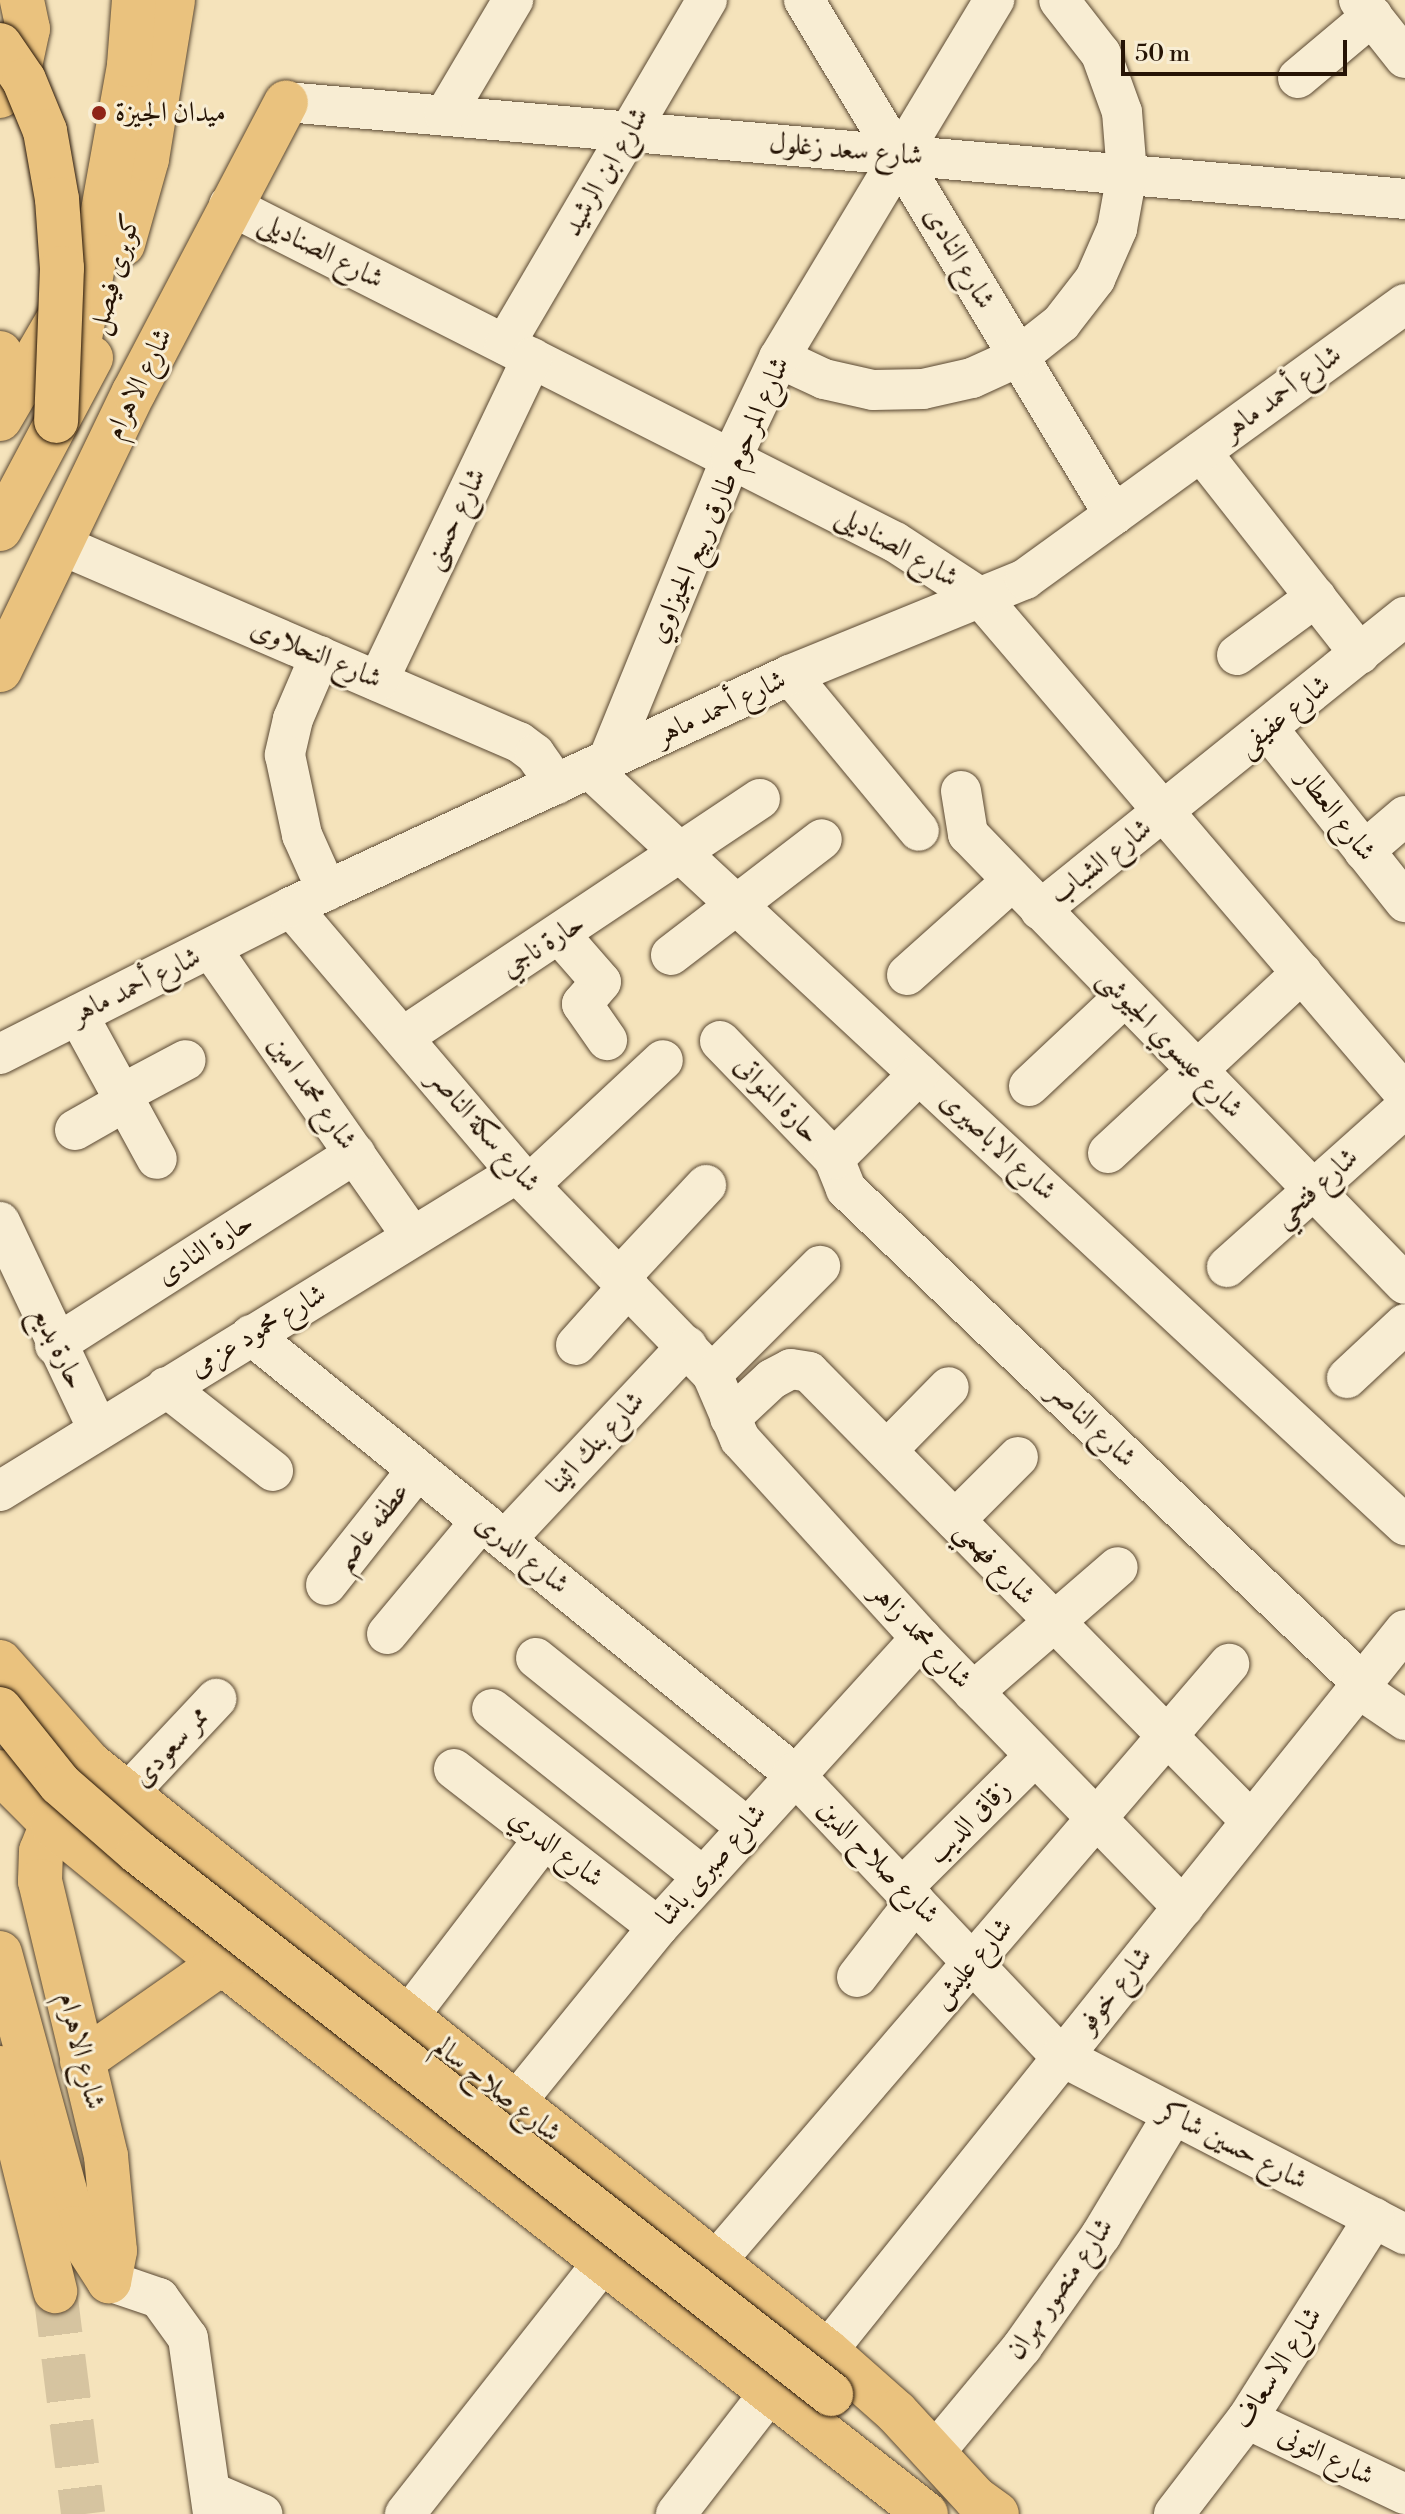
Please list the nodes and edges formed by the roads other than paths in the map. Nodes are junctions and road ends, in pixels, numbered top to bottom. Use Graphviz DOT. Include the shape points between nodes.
graph roads {
  1 [pos="22,0"];
  2 [pos="134,0"];
  3 [pos="173,0"];
  4 [pos="513,0"];
  5 [pos="707,0"];
  6 [pos="804,0"];
  7 [pos="994,0"];
  8 [pos="1059,0"];
  9 [pos="1365,8"];
  10 [pos="0,45"];
  11 [pos="1405,58"];
  12 [pos="1298,78"];
  13 [pos="0,96"];
  14 [pos="286,102"];
  15 [pos="445,115"];
  16 [pos="629,133"];
  17 [pos="899,155"];
  18 [pos="1127,174"];
  19 [pos="1405,199"];
  20 [pos="229,205"];
  21 [pos="96,255"];
  22 [pos="1405,304"];
  23 [pos="518,351"];
  24 [pos="1018,357"];
  25 [pos="779,358"];
  26 [pos="83,362"];
  27 [pos="5,388"];
  28 [pos="56,421"];
  29 [pos="1201,452"];
  30 [pos="731,459"];
  31 [pos="0,504"];
  32 [pos="1114,515"];
  33 [pos="0,529"];
  34 [pos="61,545"];
  35 [pos="1316,597"];
  36 [pos="981,598"];
  37 [pos="1405,617"];
  38 [pos="1360,654"];
  39 [pos="1237,655"];
  40 [pos="320,656"];
  41 [pos="0,670"];
  42 [pos="790,675"];
  43 [pos="378,681"];
  44 [pos="1268,729"];
  45 [pos="584,771"];
  46 [pos="961,791"];
  47 [pos="760,799"];
  48 [pos="1162,814"];
  49 [pos="1405,816"];
  50 [pos="919,831"];
  51 [pos="822,839"];
  52 [pos="1364,851"];
  53 [pos="682,854"];
  54 [pos="1012,881"];
  55 [pos="327,891"];
  56 [pos="1405,902"];
  57 [pos="738,906"];
  58 [pos="291,907"];
  59 [pos="1040,910"];
  60 [pos="560,935"];
  61 [pos="211,949"];
  62 [pos="671,955"];
  63 [pos="1302,973"];
  64 [pos="907,975"];
  65 [pos="1124,997"];
  66 [pos="78,1015"];
  67 [pos="403,1037"];
  68 [pos="607,1040"];
  69 [pos="720,1041"];
  70 [pos="0,1054"];
  71 [pos="186,1060"];
  72 [pos="663,1060"];
  73 [pos="1196,1071"];
  74 [pos="919,1074"];
  75 [pos="1029,1086"];
  76 [pos="1405,1094"];
  77 [pos="124,1098"];
  78 [pos="1405,1108"];
  79 [pos="75,1130"];
  80 [pos="1108,1153"];
  81 [pos="355,1154"];
  82 [pos="157,1159"];
  83 [pos="834,1159"];
  84 [pos="523,1179"];
  85 [pos="706,1185"];
  86 [pos="1314,1190"];
  87 [pos="0,1222"];
  88 [pos="412,1236"];
  89 [pos="820,1266"];
  90 [pos="1227,1267"];
  91 [pos="624,1282"];
  92 [pos="1405,1284"];
  93 [pos="1405,1324"];
  94 [pos="251,1335"];
  95 [pos="55,1345"];
  96 [pos="576,1345"];
  97 [pos="699,1360"];
  98 [pos="1347,1378"];
  99 [pos="166,1387"];
  100 [pos="949,1387"];
  101 [pos="730,1418"];
  102 [pos="98,1429"];
  103 [pos="887,1450"];
  104 [pos="1018,1457"];
  105 [pos="417,1470"];
  106 [pos="273,1471"];
  107 [pos="0,1491"];
  108 [pos="955,1520"];
  109 [pos="1405,1525"];
  110 [pos="493,1530"];
  111 [pos="1118,1567"];
  112 [pos="326,1585"];
  113 [pos="1052,1624"];
  114 [pos="1405,1630"];
  115 [pos="387,1634"];
  116 [pos="921,1638"];
  117 [pos="536,1658"];
  118 [pos="0,1662"];
  119 [pos="1229,1664"];
  120 [pos="1360,1686"];
  121 [pos="973,1692"];
  122 [pos="216,1699"];
  123 [pos="0,1709"];
  124 [pos="492,1709"];
  125 [pos="1405,1720"];
  126 [pos="1166,1737"];
  127 [pos="1035,1756"];
  128 [pos="454,1769"];
  129 [pos="0,1772"];
  130 [pos="793,1773"];
  131 [pos="126,1795"];
  132 [pos="1096,1818"];
  133 [pos="1251,1821"];
  134 [pos="52,1824"];
  135 [pos="746,1827"];
  136 [pos="544,1839"];
  137 [pos="702,1876"];
  138 [pos="909,1895"];
  139 [pos="260,1901"];
  140 [pos="1183,1907"];
  141 [pos="658,1927"];
  142 [pos="0,1953"];
  143 [pos="972,1962"];
  144 [pos="222,1963"];
  145 [pos="343,1967"];
  146 [pos="857,1977"];
  147 [pos="273,2004"];
  148 [pos="407,2018"];
  149 [pos="1061,2056"];
  150 [pos="82,2061"];
  151 [pos="0,2068"];
  152 [pos="515,2103"];
  153 [pos="1172,2117"];
  154 [pos="1389,2226"];
  155 [pos="715,2262"];
  156 [pos="602,2264"];
  157 [pos="109,2281"];
  158 [pos="55,2291"];
  159 [pos="827,2351"];
  160 [pos="768,2395"];
  161 [pos="1247,2419"];
  162 [pos="934,2453"];
  163 [pos="1405,2494"];
  164 [pos="212,2503"];
  165 [pos="986,2506"];
  166 [pos="262,2514"];
  167 [pos="405,2514"];
  168 [pos="676,2514"];
  169 [pos="926,2514"];
  170 [pos="1174,2514"];
  1 -- 13 [label="main road" via="28,29 20,66"];
  2 -- 21 [label="main road" via="129,65"];
  3 -- 26 [label="main road, كوبرى فيصل" via="147,159"];
  4 -- 15 [label="street"];
  5 -- 16 [label="street, شارع ابن الرشيد"];
  6 -- 17 [label="street, شارع النادى"];
  7 -- 17 [label="street, شارع المرحوم طارق ربيع الجيزاوي"];
  8 -- 18 [label="street" via="1101,54 1122,112"];
  9 -- 11 [label="street"];
  9 -- 12 [label="street"];
  10 -- 28 [label="main road, bridge" via="24,80 45,131 57,199 62,268"];
  14 -- 15 [label="street, شارع سعد زغلول"];
  14 -- 20 [label="main road, شارع الاهرام"];
  15 -- 16 [label="street, شارع سعد زغلول"];
  16 -- 17 [label="street, شارع سعد زغلول"];
  16 -- 23 [label="street, شارع ابن الرشيد"];
  17 -- 18 [label="street, شارع سعد زغلول"];
  17 -- 24 [label="street, شارع النادى"];
  17 -- 25 [label="street, شارع المرحوم طارق ربيع الجيزاوي"];
  18 -- 19 [label="street, شارع سعد زغلول"];
  18 -- 24 [label="street" via="1117,229 1095,279 1061,323"];
  20 -- 23 [label="street, شارع الصناديلى"];
  20 -- 34 [label="main road, شارع الاهرام"];
  21 -- 26 [label="main road"];
  21 -- 27 [label="main road"];
  22 -- 29 [label="street, شارع أحمد ماهر"];
  23 -- 30 [label="street, شارع الصناديلى"];
  23 -- 43 [label="street, شارع حسنى"];
  24 -- 25 [label="street" via="972,378 898,390 824,379"];
  24 -- 32 [label="street, شارع النادى"];
  25 -- 30 [label="street, شارع المرحوم طارق ربيع الجيزاوي"];
  26 -- 28 [label="main road, كوبرى فيصل"];
  26 -- 31 [label="main road"];
  28 -- 33 [label="main road, كوبرى فيصل"];
  29 -- 32 [label="street, شارع أحمد ماهر"];
  29 -- 35 [label="street"];
  30 -- 36 [label="street, شارع الصناديلى" via="934,563"];
  30 -- 45 [label="street, شارع المرحوم طارق ربيع الجيزاوي"];
  32 -- 36 [label="street, شارع أحمد ماهر" via="1025,579"];
  34 -- 40 [label="street, شارع النحلاوى"];
  34 -- 41 [label="main road, شارع الاهرام"];
  35 -- 38 [label="street"];
  35 -- 39 [label="street"];
  36 -- 42 [label="street, شارع أحمد ماهر"];
  36 -- 48 [label="street, شارع الصناديلى"];
  37 -- 38 [label="street, شارع عفيفى"];
  38 -- 44 [label="street, شارع عفيفى"];
  40 -- 43 [label="street, شارع النحلاوى"];
  40 -- 55 [label="street" via="293,719 285,755 302,835"];
  42 -- 45 [label="street, شارع أحمد ماهر"];
  42 -- 50 [label="street"];
  43 -- 45 [label="street, شارع النحلاوى" via="519,742 535,754"];
  44 -- 48 [label="street, شارع عفيفى"];
  44 -- 52 [label="street, شارع العطار"];
  45 -- 53 [label="street, شارع الاباصيرى"];
  45 -- 55 [label="street, شارع أحمد ماهر"];
  46 -- 54 [label="street, شارع عيسوي الجيوشى" via="968,834"];
  47 -- 53 [label="street, حارة ناجي"];
  48 -- 59 [label="street, شارع الشباب"];
  48 -- 63 [label="street, شارع الصناديلى"];
  49 -- 52 [label="street"];
  51 -- 57 [label="street"];
  52 -- 56 [label="street, شارع العطار"];
  53 -- 57 [label="street, شارع الاباصيرى"];
  53 -- 60 [label="street, حارة ناجي"];
  54 -- 59 [label="street, شارع عيسوي الجيوشى"];
  54 -- 64 [label="street, شارع الشباب"];
  55 -- 58 [label="street, شارع أحمد ماهر"];
  57 -- 62 [label="street"];
  57 -- 74 [label="street, شارع الاباصيرى"];
  58 -- 61 [label="street, شارع أحمد ماهر"];
  58 -- 67 [label="street, شارع سكة الناصر"];
  59 -- 65 [label="street, شارع عيسوي الجيوشى"];
  60 -- 67 [label="street, حارة ناجي"];
  60 -- 68 [label="street" via="601,982 582,1004"];
  61 -- 66 [label="street, شارع أحمد ماهر"];
  61 -- 81 [label="street, شارع محمد امين"];
  63 -- 73 [label="street"];
  63 -- 76 [label="street, شارع الصناديلى"];
  65 -- 73 [label="street, شارع عيسوي الجيوشى"];
  65 -- 75 [label="street"];
  66 -- 70 [label="street, شارع أحمد ماهر"];
  66 -- 77 [label="street"];
  67 -- 84 [label="street, شارع سكة الناصر"];
  69 -- 83 [label="street, حارة المنواتى"];
  71 -- 77 [label="street"];
  72 -- 84 [label="street, شارع محمود عزمى"];
  73 -- 80 [label="street"];
  73 -- 86 [label="street, شارع عيسوي الجيوشى"];
  74 -- 83 [label="street"];
  74 -- 109 [label="street, شارع الاباصيرى"];
  77 -- 79 [label="street"];
  77 -- 82 [label="street"];
  78 -- 86 [label="street, شارع فتحي"];
  81 -- 88 [label="street, شارع محمد امين"];
  81 -- 95 [label="street, حارة النادى"];
  83 -- 120 [label="street, شارع الناصر" via="846,1189"];
  84 -- 88 [label="street, شارع محمود عزمى"];
  84 -- 91 [label="street, شارع سكة الناصر"];
  85 -- 91 [label="street"];
  86 -- 90 [label="street, شارع فتحي"];
  86 -- 92 [label="street, شارع عيسوي الجيوشى"];
  87 -- 95 [label="street, حارة بديع"];
  88 -- 94 [label="street, شارع محمود عزمى"];
  89 -- 97 [label="street, شارع بنك اثينا"];
  91 -- 96 [label="street"];
  91 -- 97 [label="street, شارع سكة الناصر"];
  93 -- 98 [label="street"];
  94 -- 99 [label="street, شارع محمود عزمى"];
  94 -- 105 [label="street, شارع الدرى"];
  95 -- 102 [label="street, حارة بديع"];
  97 -- 101 [label="street, شارع محمد زاهر"];
  97 -- 110 [label="street, شارع بنك اثينا"];
  99 -- 102 [label="street, شارع محمود عزمى"];
  99 -- 106 [label="street"];
  100 -- 103 [label="street"];
  101 -- 103 [label="street, شارع فهمي" via="781,1374 791,1369 809,1372"];
  101 -- 116 [label="street, شارع محمد زاهر" via="740,1439"];
  102 -- 107 [label="street, شارع محمود عزمى"];
  103 -- 108 [label="street, شارع فهمي"];
  104 -- 108 [label="street"];
  105 -- 110 [label="street, شارع الدرى"];
  105 -- 112 [label="street, عطفه عاصم"];
  108 -- 113 [label="street, شارع فهمي"];
  110 -- 115 [label="street, شارع بنك اثينا"];
  110 -- 130 [label="street, شارع الدرى"];
  111 -- 113 [label="street"];
  113 -- 121 [label="street"];
  113 -- 126 [label="street, شارع فهمي"];
  114 -- 120 [label="street, شارع خوفو"];
  116 -- 121 [label="street, شارع محمد زاهر"];
  116 -- 130 [label="street, شارع صبرى باشا"];
  117 -- 135 [label="street"];
  118 -- 131 [label="main road, شارع صلاح سالم" via="57,1731"];
  119 -- 126 [label="street, شارع عليش"];
  120 -- 125 [label="street, شارع الناصر"];
  120 -- 133 [label="street, شارع خوفو"];
  121 -- 127 [label="street, شارع محمد زاهر"];
  122 -- 131 [label="street, ممر سعودى"];
  123 -- 165 [label="main road, bridge" via="60,1784 138,1852 831,2394"];
  124 -- 137 [label="street"];
  126 -- 132 [label="street, شارع عليش"];
  126 -- 133 [label="street, شارع فهمي"];
  127 -- 132 [label="street, شارع محمد زاهر"];
  127 -- 138 [label="street, زقاق الديب"];
  128 -- 136 [label="street, شارع الدري"];
  129 -- 134 [label="main road"];
  130 -- 135 [label="street, شارع صبرى باشا"];
  130 -- 138 [label="street, شارع صلاح الدين"];
  131 -- 139 [label="main road, شارع صلاح سالم"];
  132 -- 140 [label="street, شارع محمد زاهر"];
  132 -- 143 [label="street, شارع عليش"];
  133 -- 140 [label="street, شارع خوفو"];
  134 -- 144 [label="main road"];
  134 -- 150 [label="main road, شارع الاهرام" via="41,1851 40,1881"];
  135 -- 137 [label="street, شارع صبرى باشا"];
  136 -- 141 [label="street, شارع الدري"];
  136 -- 148 [label="street"];
  137 -- 141 [label="street, شارع صبرى باشا"];
  138 -- 143 [label="street, شارع صلاح الدين"];
  138 -- 146 [label="street, زقاق الديب"];
  139 -- 144 [label="main road" via="239,1946"];
  139 -- 145 [label="main road, شارع صلاح سالم"];
  140 -- 149 [label="street, شارع خوفو"];
  141 -- 152 [label="street, شارع صبرى باشا"];
  142 -- 157 [label="main road" via="75,2228"];
  143 -- 149 [label="street, شارع صلاح الدين"];
  143 -- 155 [label="street, شارع عليش"];
  144 -- 147 [label="main road"];
  144 -- 150 [label="main road"];
  145 -- 147 [label="main road" via="302,1975"];
  145 -- 148 [label="main road, شارع صلاح سالم"];
  147 -- 156 [label="main road"];
  148 -- 152 [label="main road, شارع صلاح سالم"];
  149 -- 153 [label="street, شارع حسين شاكر"];
  149 -- 159 [label="street, شارع خوفو"];
  150 -- 157 [label="main road, شارع الاهرام" via="106,2156 115,2251"];
  151 -- 158 [label="main road"];
  152 -- 155 [label="main road, شارع صلاح سالم"];
  153 -- 154 [label="street, شارع حسين شاكر"];
  153 -- 162 [label="street, شارع منصور مهران" via="1101,2235 1022,2347"];
  154 -- 161 [label="street, شارع الاسعاف"];
  155 -- 159 [label="main road, شارع صلاح سالم"];
  156 -- 160 [label="main road"];
  156 -- 167 [label="street"];
  157 -- 164 [label="street" via="159,2298 188,2338"];
  159 -- 162 [label="main road, شارع صلاح سالم"];
  160 -- 168 [label="street"];
  160 -- 169 [label="main road"];
  161 -- 163 [label="street, شارع التونى"];
  161 -- 170 [label="street, شارع الاسعاف"];
  162 -- 165 [label="main road, شارع صلاح سالم"];
  164 -- 166 [label="street"];
}
